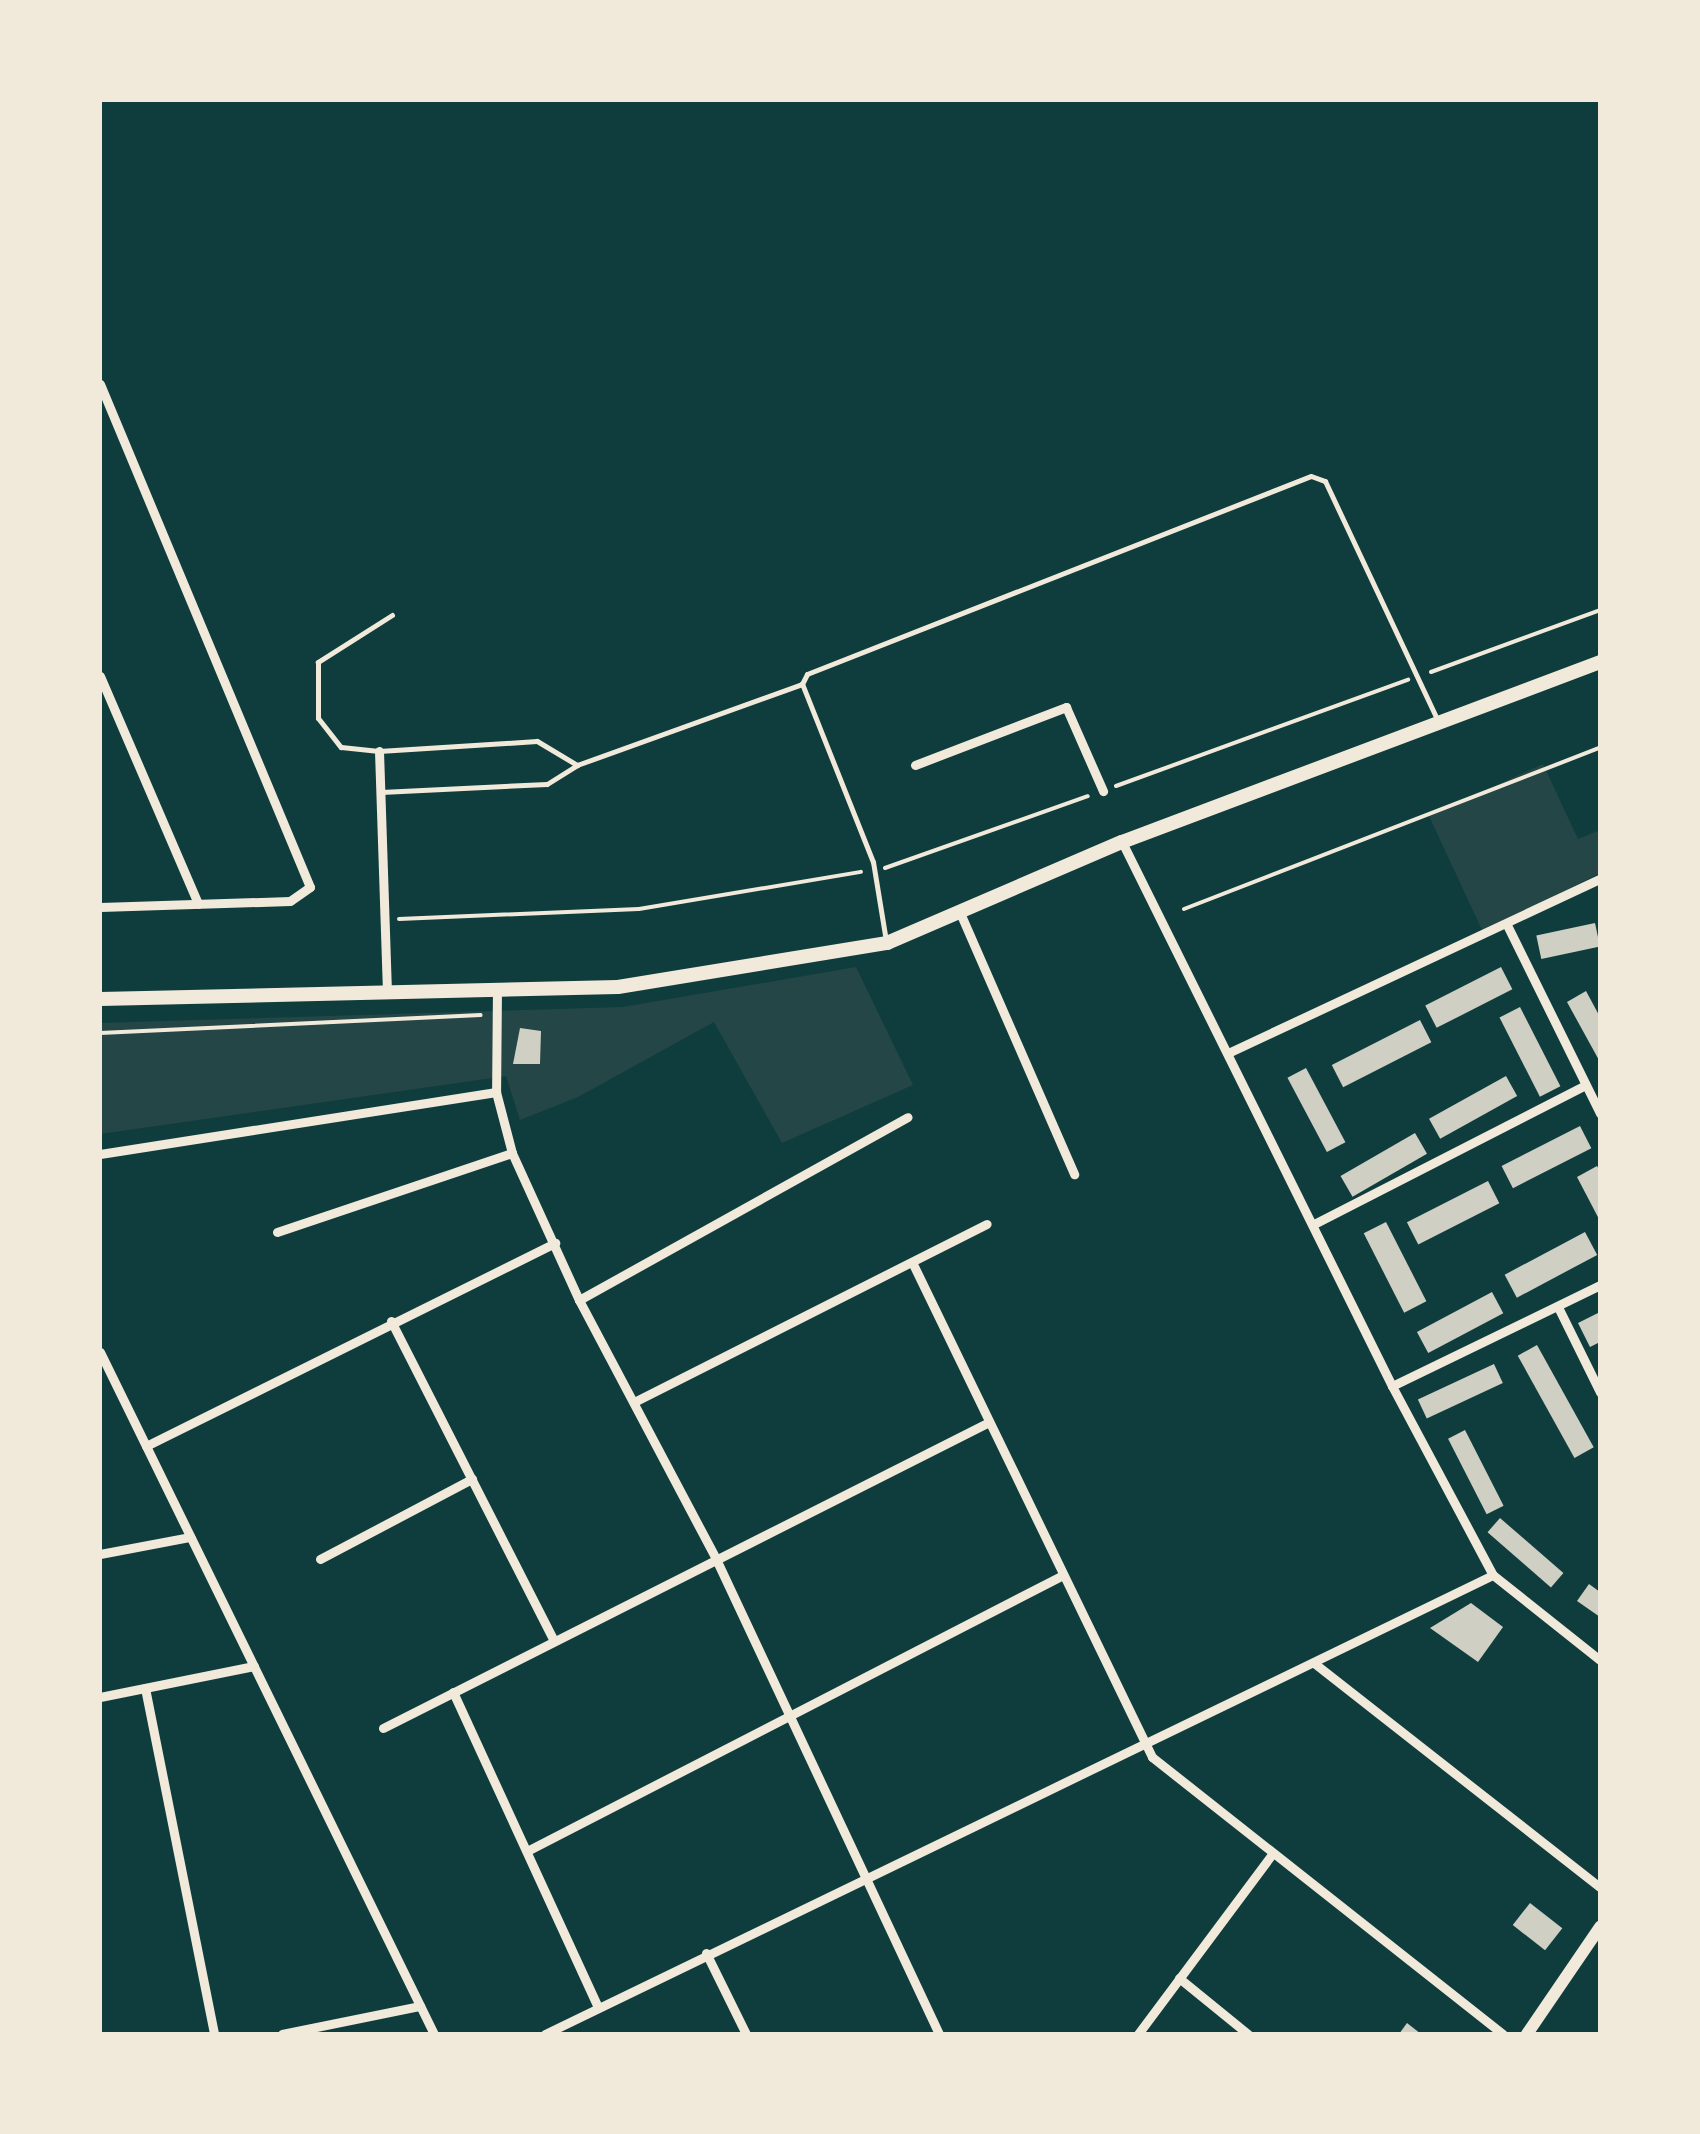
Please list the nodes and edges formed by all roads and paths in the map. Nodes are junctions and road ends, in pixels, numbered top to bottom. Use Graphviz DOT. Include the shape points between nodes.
graph roads {
  1 [pos="100,384"];
  2 [pos="1600,610"];
  3 [pos="392,615"];
  4 [pos="1600,662"];
  5 [pos="100,676"];
  6 [pos="802,684"];
  7 [pos="1439,723"];
  8 [pos="1600,748"];
  9 [pos="380,751"];
  10 [pos="577,764"];
  11 [pos="914,765"];
  12 [pos="1103,790"];
  13 [pos="381,792"];
  14 [pos="1122,842"];
  15 [pos="1600,879"];
  16 [pos="198,904"];
  17 [pos="100,907"];
  18 [pos="1184,910"];
  19 [pos="961,915"];
  20 [pos="384,918"];
  21 [pos="1508,927"];
  22 [pos="886,943"];
  23 [pos="496,987"];
  24 [pos="387,990"];
  25 [pos="100,999"];
  26 [pos="496,1014"];
  27 [pos="100,1034"];
  28 [pos="1228,1053"];
  29 [pos="1586,1085"];
  30 [pos="496,1092"];
  31 [pos="1600,1113"];
  32 [pos="908,1117"];
  33 [pos="512,1153"];
  34 [pos="100,1154"];
  35 [pos="1074,1174"];
  36 [pos="987,1224"];
  37 [pos="1314,1224"];
  38 [pos="277,1232"];
  39 [pos="555,1243"];
  40 [pos="912,1262"];
  41 [pos="1600,1285"];
  42 [pos="580,1300"];
  43 [pos="1558,1307"];
  44 [pos="392,1321"];
  45 [pos="100,1352"];
  46 [pos="1392,1386"];
  47 [pos="1600,1392"];
  48 [pos="634,1402"];
  49 [pos="989,1422"];
  50 [pos="146,1446"];
  51 [pos="472,1479"];
  52 [pos="190,1537"];
  53 [pos="100,1554"];
  54 [pos="320,1559"];
  55 [pos="716,1560"];
  56 [pos="1493,1574"];
  57 [pos="1063,1575"];
  58 [pos="554,1642"];
  59 [pos="1600,1660"];
  60 [pos="1314,1664"];
  61 [pos="254,1666"];
  62 [pos="145,1688"];
  63 [pos="453,1692"];
  64 [pos="100,1697"];
  65 [pos="790,1715"];
  66 [pos="382,1728"];
  67 [pos="1144,1742"];
  68 [pos="526,1852"];
  69 [pos="1272,1854"];
  70 [pos="864,1876"];
  71 [pos="1600,1887"];
  72 [pos="1600,1927"];
  73 [pos="706,1953"];
  74 [pos="1179,1978"];
  75 [pos="420,2006"];
  76 [pos="598,2007"];
  77 [pos="214,2034"];
  78 [pos="282,2034"];
  79 [pos="434,2034"];
  80 [pos="545,2034"];
  81 [pos="746,2034"];
  82 [pos="939,2034"];
  83 [pos="1138,2034"];
  84 [pos="1248,2034"];
  85 [pos="1503,2034"];
  86 [pos="1527,2034"];
  1 -- 16 [label="street" via="308,875 306,895 290,901"];
  2 -- 12 [label="path"];
  3 -- 9 [label="lane" via="318,662 314,690 318,718 342,746"];
  4 -- 7 [label="main road"];
  5 -- 16 [label="street"];
  6 -- 7 [label="lane" via="807,674 1311,476 1325,481"];
  6 -- 10 [label="lane"];
  6 -- 22 [label="lane" via="873,862"];
  7 -- 14 [label="main road"];
  8 -- 18 [label="path"];
  9 -- 10 [label="lane" via="537,741"];
  9 -- 13 [label="street"];
  10 -- 13 [label="lane" via="547,784"];
  11 -- 12 [label="street" via="1066,706"];
  12 -- 20 [label="path" via="898,866 639,909"];
  13 -- 20 [label="street"];
  14 -- 19 [label="main road"];
  14 -- 28 [label="street"];
  15 -- 21 [label="street"];
  16 -- 17 [label="street"];
  19 -- 22 [label="main road"];
  19 -- 35 [label="street"];
  20 -- 24 [label="street"];
  21 -- 28 [label="street"];
  21 -- 29 [label="street"];
  22 -- 23 [label="main road" via="618,987"];
  23 -- 24 [label="main road"];
  23 -- 26 [label="street"];
  24 -- 25 [label="main road"];
  26 -- 27 [label="path"];
  26 -- 30 [label="street"];
  28 -- 37 [label="street"];
  29 -- 31 [label="street"];
  29 -- 37 [label="street"];
  30 -- 33 [label="street"];
  30 -- 34 [label="street"];
  32 -- 42 [label="street"];
  33 -- 38 [label="street"];
  33 -- 39 [label="street"];
  36 -- 40 [label="street"];
  37 -- 46 [label="street"];
  39 -- 42 [label="street"];
  39 -- 44 [label="street"];
  40 -- 48 [label="street"];
  40 -- 49 [label="street"];
  41 -- 43 [label="street"];
  42 -- 48 [label="street"];
  43 -- 46 [label="street"];
  43 -- 47 [label="street"];
  44 -- 50 [label="street"];
  44 -- 51 [label="street"];
  45 -- 50 [label="street"];
  46 -- 56 [label="street"];
  48 -- 55 [label="street"];
  49 -- 55 [label="street"];
  49 -- 57 [label="street"];
  50 -- 52 [label="street"];
  51 -- 54 [label="street"];
  51 -- 58 [label="street"];
  52 -- 53 [label="street"];
  52 -- 61 [label="street"];
  55 -- 58 [label="street"];
  55 -- 65 [label="street"];
  56 -- 59 [label="street"];
  56 -- 60 [label="street"];
  57 -- 65 [label="street"];
  57 -- 67 [label="street"];
  58 -- 63 [label="street"];
  60 -- 67 [label="street"];
  60 -- 71 [label="street"];
  61 -- 62 [label="street"];
  61 -- 75 [label="street"];
  62 -- 64 [label="street"];
  62 -- 77 [label="street"];
  63 -- 66 [label="street"];
  63 -- 68 [label="street"];
  65 -- 68 [label="street"];
  65 -- 70 [label="street"];
  67 -- 69 [label="street" via="1152,1757"];
  67 -- 70 [label="street"];
  68 -- 76 [label="street"];
  69 -- 74 [label="street"];
  69 -- 85 [label="street"];
  70 -- 73 [label="street"];
  70 -- 82 [label="street"];
  72 -- 86 [label="main road"];
  73 -- 76 [label="street"];
  73 -- 81 [label="street"];
  74 -- 83 [label="street"];
  74 -- 84 [label="street"];
  75 -- 78 [label="street"];
  75 -- 79 [label="street"];
  76 -- 80 [label="street"];
}
